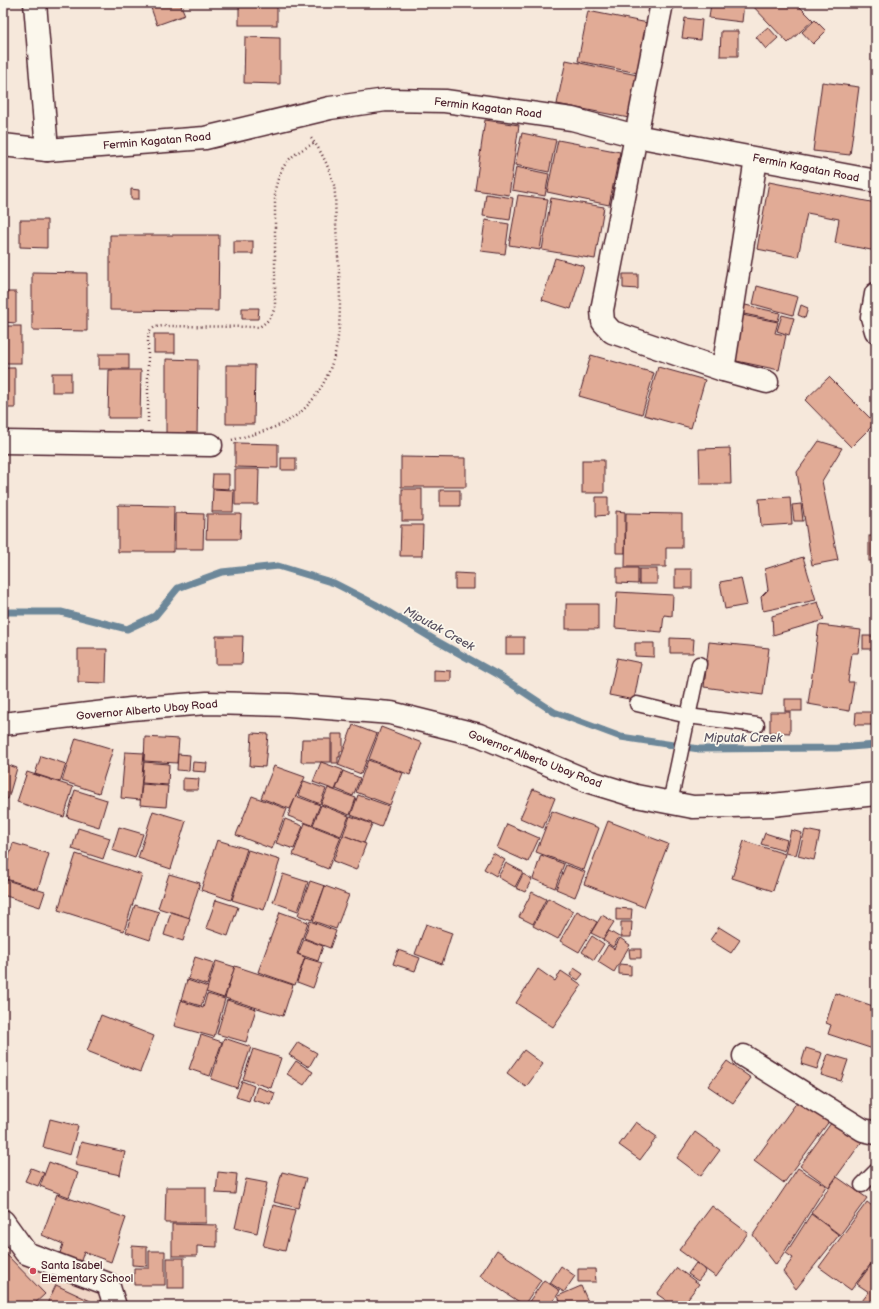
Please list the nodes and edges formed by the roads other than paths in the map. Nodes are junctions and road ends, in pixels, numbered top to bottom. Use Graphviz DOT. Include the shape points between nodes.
graph roads {
  1 [pos="35,3"];
  2 [pos="662,3"];
  3 [pos="636,136"];
  4 [pos="3,144"];
  5 [pos="46,150"];
  6 [pos="756,159"];
  7 [pos="876,181"];
  8 [pos="876,294"];
  9 [pos="876,331"];
  10 [pos="723,370"];
  11 [pos="767,382"];
  12 [pos="3,442"];
  13 [pos="211,445"];
  14 [pos="699,664"];
  15 [pos="637,704"];
  16 [pos="688,716"];
  17 [pos="3,724"];
  18 [pos="757,725"];
  19 [pos="876,794"];
  20 [pos="670,803"];
  21 [pos="744,1056"];
  22 [pos="876,1133"];
  23 [pos="876,1171"];
  24 [pos="862,1185"];
  25 [pos="3,1221"];
  26 [pos="115,1306"];
  1 -- 5 [label="street"];
  2 -- 3 [label="street"];
  3 -- 5 [label="street, Fermin Kagatan Road" via="572,119 445,101 386,100 330,108 205,138"];
  3 -- 6 [label="street, Fermin Kagatan Road"];
  3 -- 10 [label="street" via="602,310 603,322 612,332"];
  4 -- 5 [label="street, Fermin Kagatan Road"];
  6 -- 7 [label="street, Fermin Kagatan Road"];
  6 -- 10 [label="street"];
  8 -- 9 [label="street" via="872,317"];
  10 -- 11 [label="street"];
  12 -- 13 [label="street"];
  14 -- 16 [label="lane"];
  15 -- 16 [label="lane"];
  16 -- 18 [label="lane"];
  16 -- 20 [label="lane"];
  17 -- 20 [label="street, Governor Alberto Ubay Road" via="207,703 289,705 391,713 479,735 590,782"];
  19 -- 20 [label="street, Governor Alberto Ubay Road" via="772,805 693,807"];
  21 -- 22 [label="street" via="863,1130"];
  23 -- 24 [label="lane"];
  25 -- 26 [label="street" via="26,1253 108,1284"];
}
